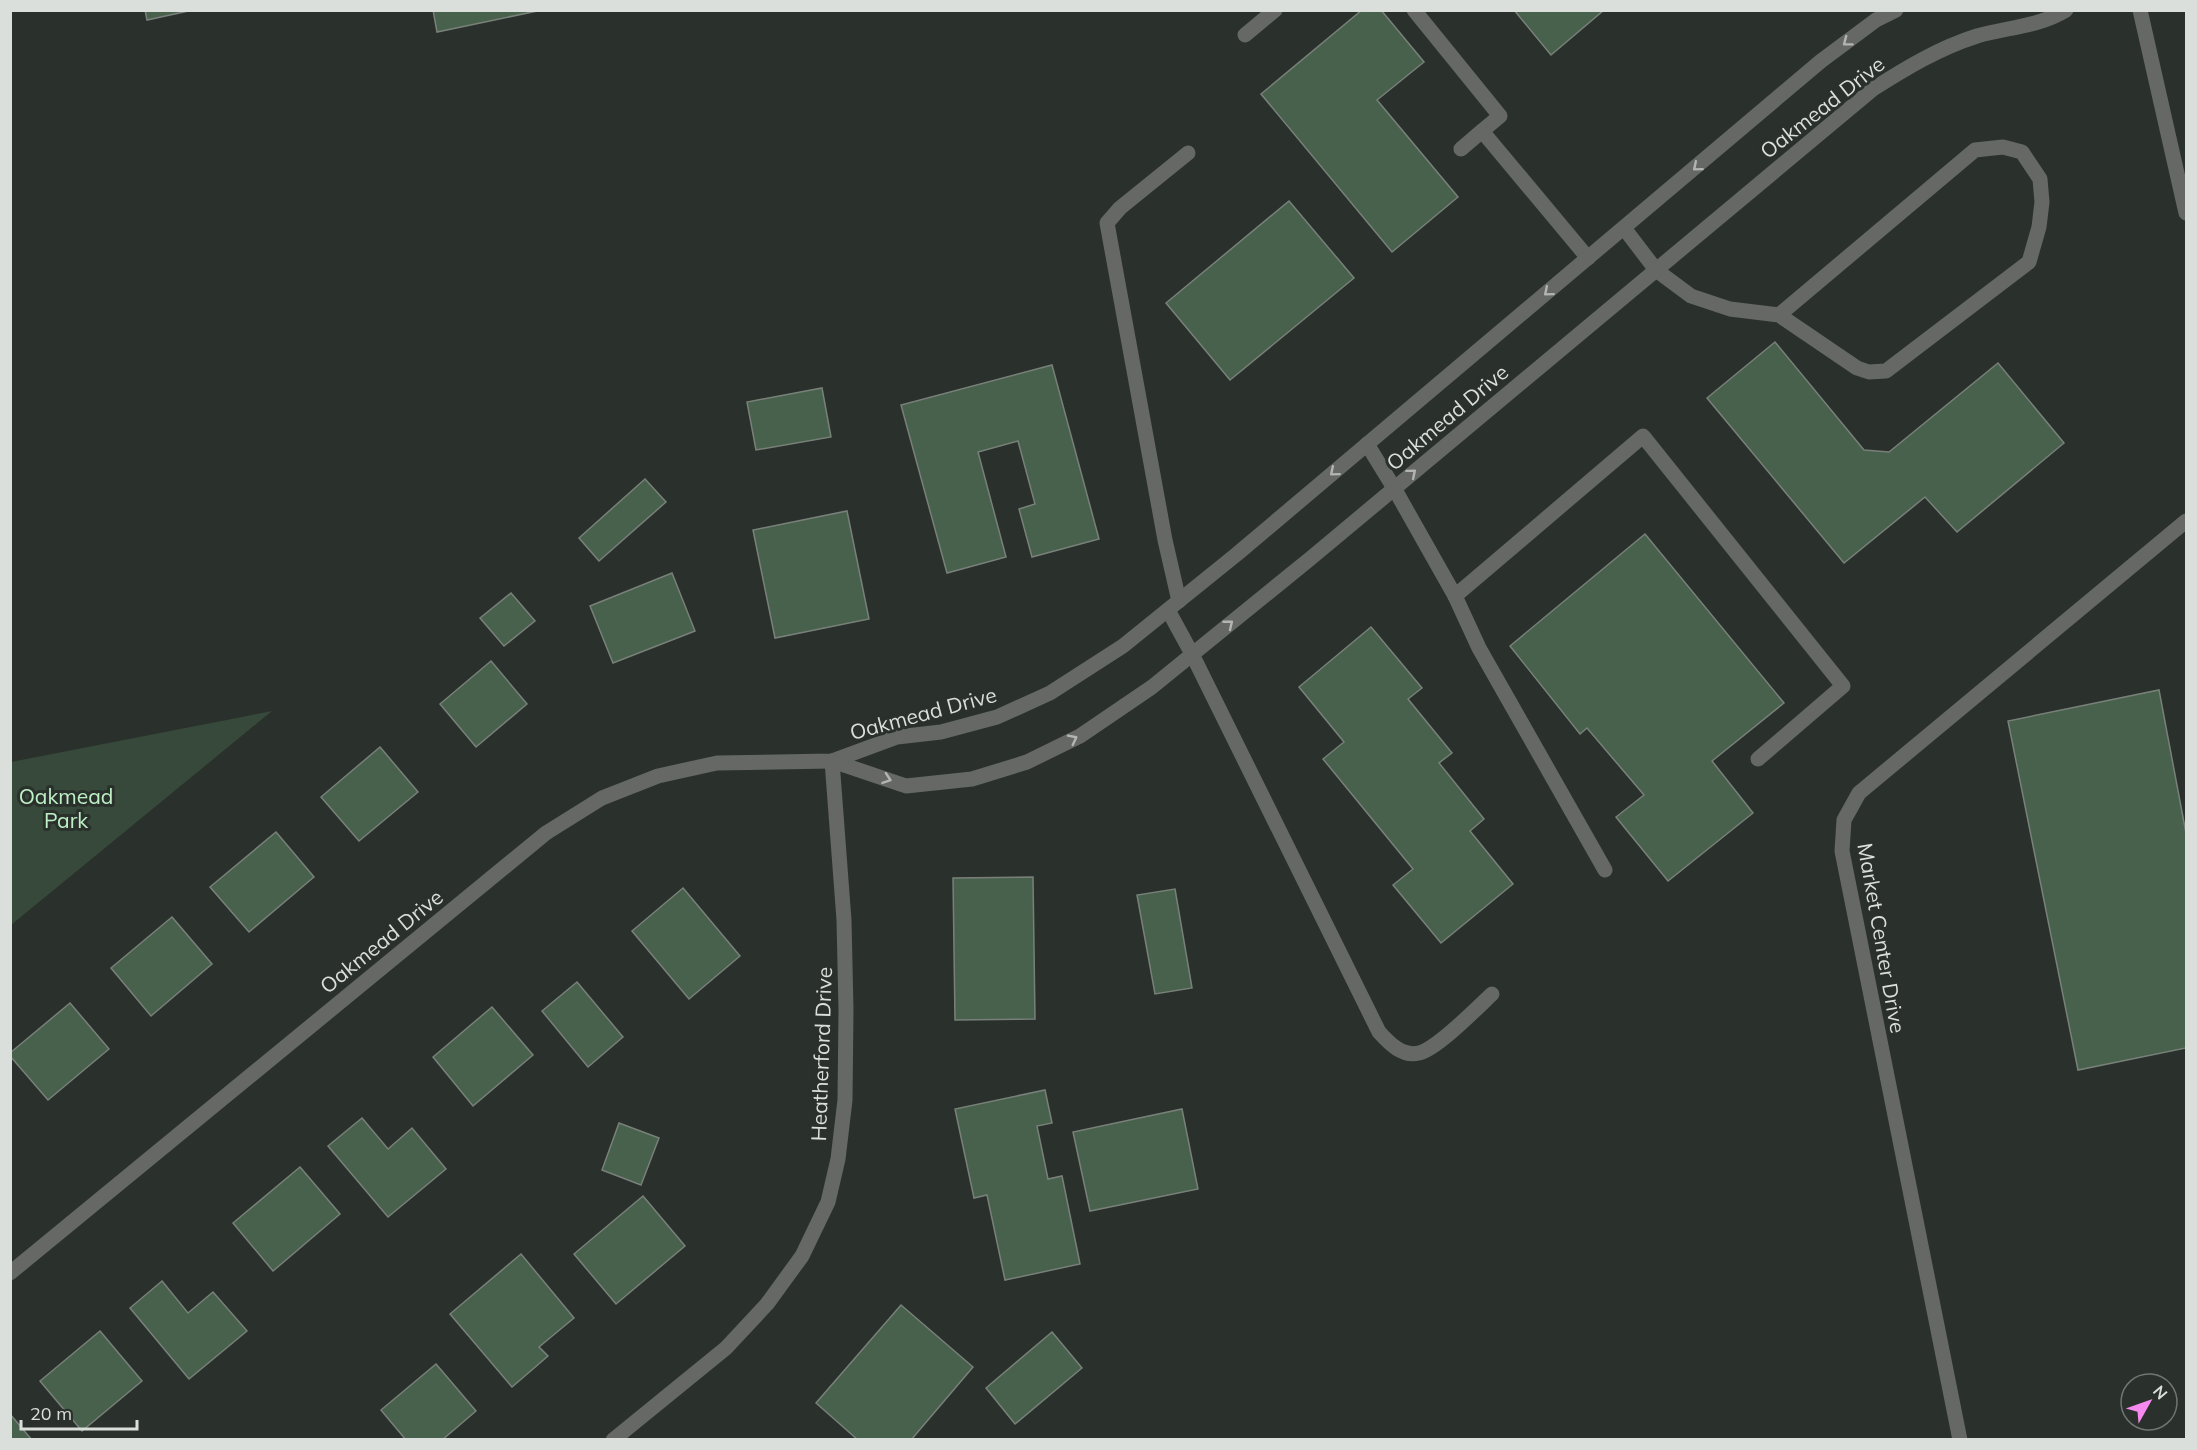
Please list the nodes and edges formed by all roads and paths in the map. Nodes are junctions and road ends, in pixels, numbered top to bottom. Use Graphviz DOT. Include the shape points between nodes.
graph roads {
  1 [pos="1275,10"];
  2 [pos="1414,10"];
  3 [pos="1896,10"];
  4 [pos="2066,10"];
  5 [pos="2140,10"];
  6 [pos="1873,15"];
  7 [pos="1245,35"];
  8 [pos="1482,130"];
  9 [pos="1461,149"];
  10 [pos="1188,153"];
  11 [pos="2187,213"];
  12 [pos="1624,228"];
  13 [pos="1588,258"];
  14 [pos="1656,270"];
  15 [pos="1779,315"];
  16 [pos="1367,444"];
  17 [pos="1394,488"];
  18 [pos="2187,521"];
  19 [pos="1455,596"];
  20 [pos="1173,605"];
  21 [pos="1192,654"];
  22 [pos="1758,759"];
  23 [pos="832,760"];
  24 [pos="1605,870"];
  25 [pos="1492,994"];
  26 [pos="10,1274"];
  27 [pos="613,1440"];
  28 [pos="1960,1440"];
  1 -- 7 [label="street"];
  2 -- 8 [label="street" via="1500,116"];
  3 -- 6 [label="street, Oakmead Drive"];
  4 -- 14 [label="street, Oakmead Drive" via="2048,21 1977,36 1919,60 1873,89"];
  5 -- 11 [label="street"];
  6 -- 12 [label="street, Oakmead Drive, one-way"];
  8 -- 9 [label="street"];
  8 -- 13 [label="street"];
  10 -- 20 [label="street" via="1107,223 1163,529"];
  12 -- 13 [label="street, Oakmead Drive"];
  12 -- 14 [label="street"];
  13 -- 16 [label="street, Oakmead Drive, one-way"];
  14 -- 15 [label="street" via="1691,296 1730,309"];
  17 -- 14 [label="street, Oakmead Drive, one-way"];
  15 -- 15 [label="street" via="1857,368 1886,371 2029,262 2039,227 2040,179 2022,152 2003,147 1975,150"];
  16 -- 17 [label="street"];
  16 -- 20 [label="street, Oakmead Drive, one-way"];
  17 -- 19 [label="street"];
  21 -- 17 [label="street, Oakmead Drive, one-way"];
  18 -- 28 [label="street, Market Center Drive" via="1859,793 1844,820 1842,851"];
  19 -- 22 [label="street" via="1643,436 1843,686"];
  19 -- 24 [label="street" via="1479,648"];
  20 -- 21 [label="street"];
  20 -- 23 [label="street, Oakmead Drive" via="1123,646 1050,693 997,717 941,732 897,737"];
  23 -- 21 [label="street, Oakmead Drive, one-way" via="906,786 972,779 1027,762 1080,736"];
  21 -- 25 [label="street" via="1379,1032 1392,1046 1406,1053 1419,1053 1434,1045"];
  23 -- 26 [label="street, Oakmead Drive" via="717,763 658,776 602,798 546,832"];
  23 -- 27 [label="street, Heatherford Drive" via="844,920 846,1010 845,1100 828,1202 802,1256 767,1304 726,1348"];
}
